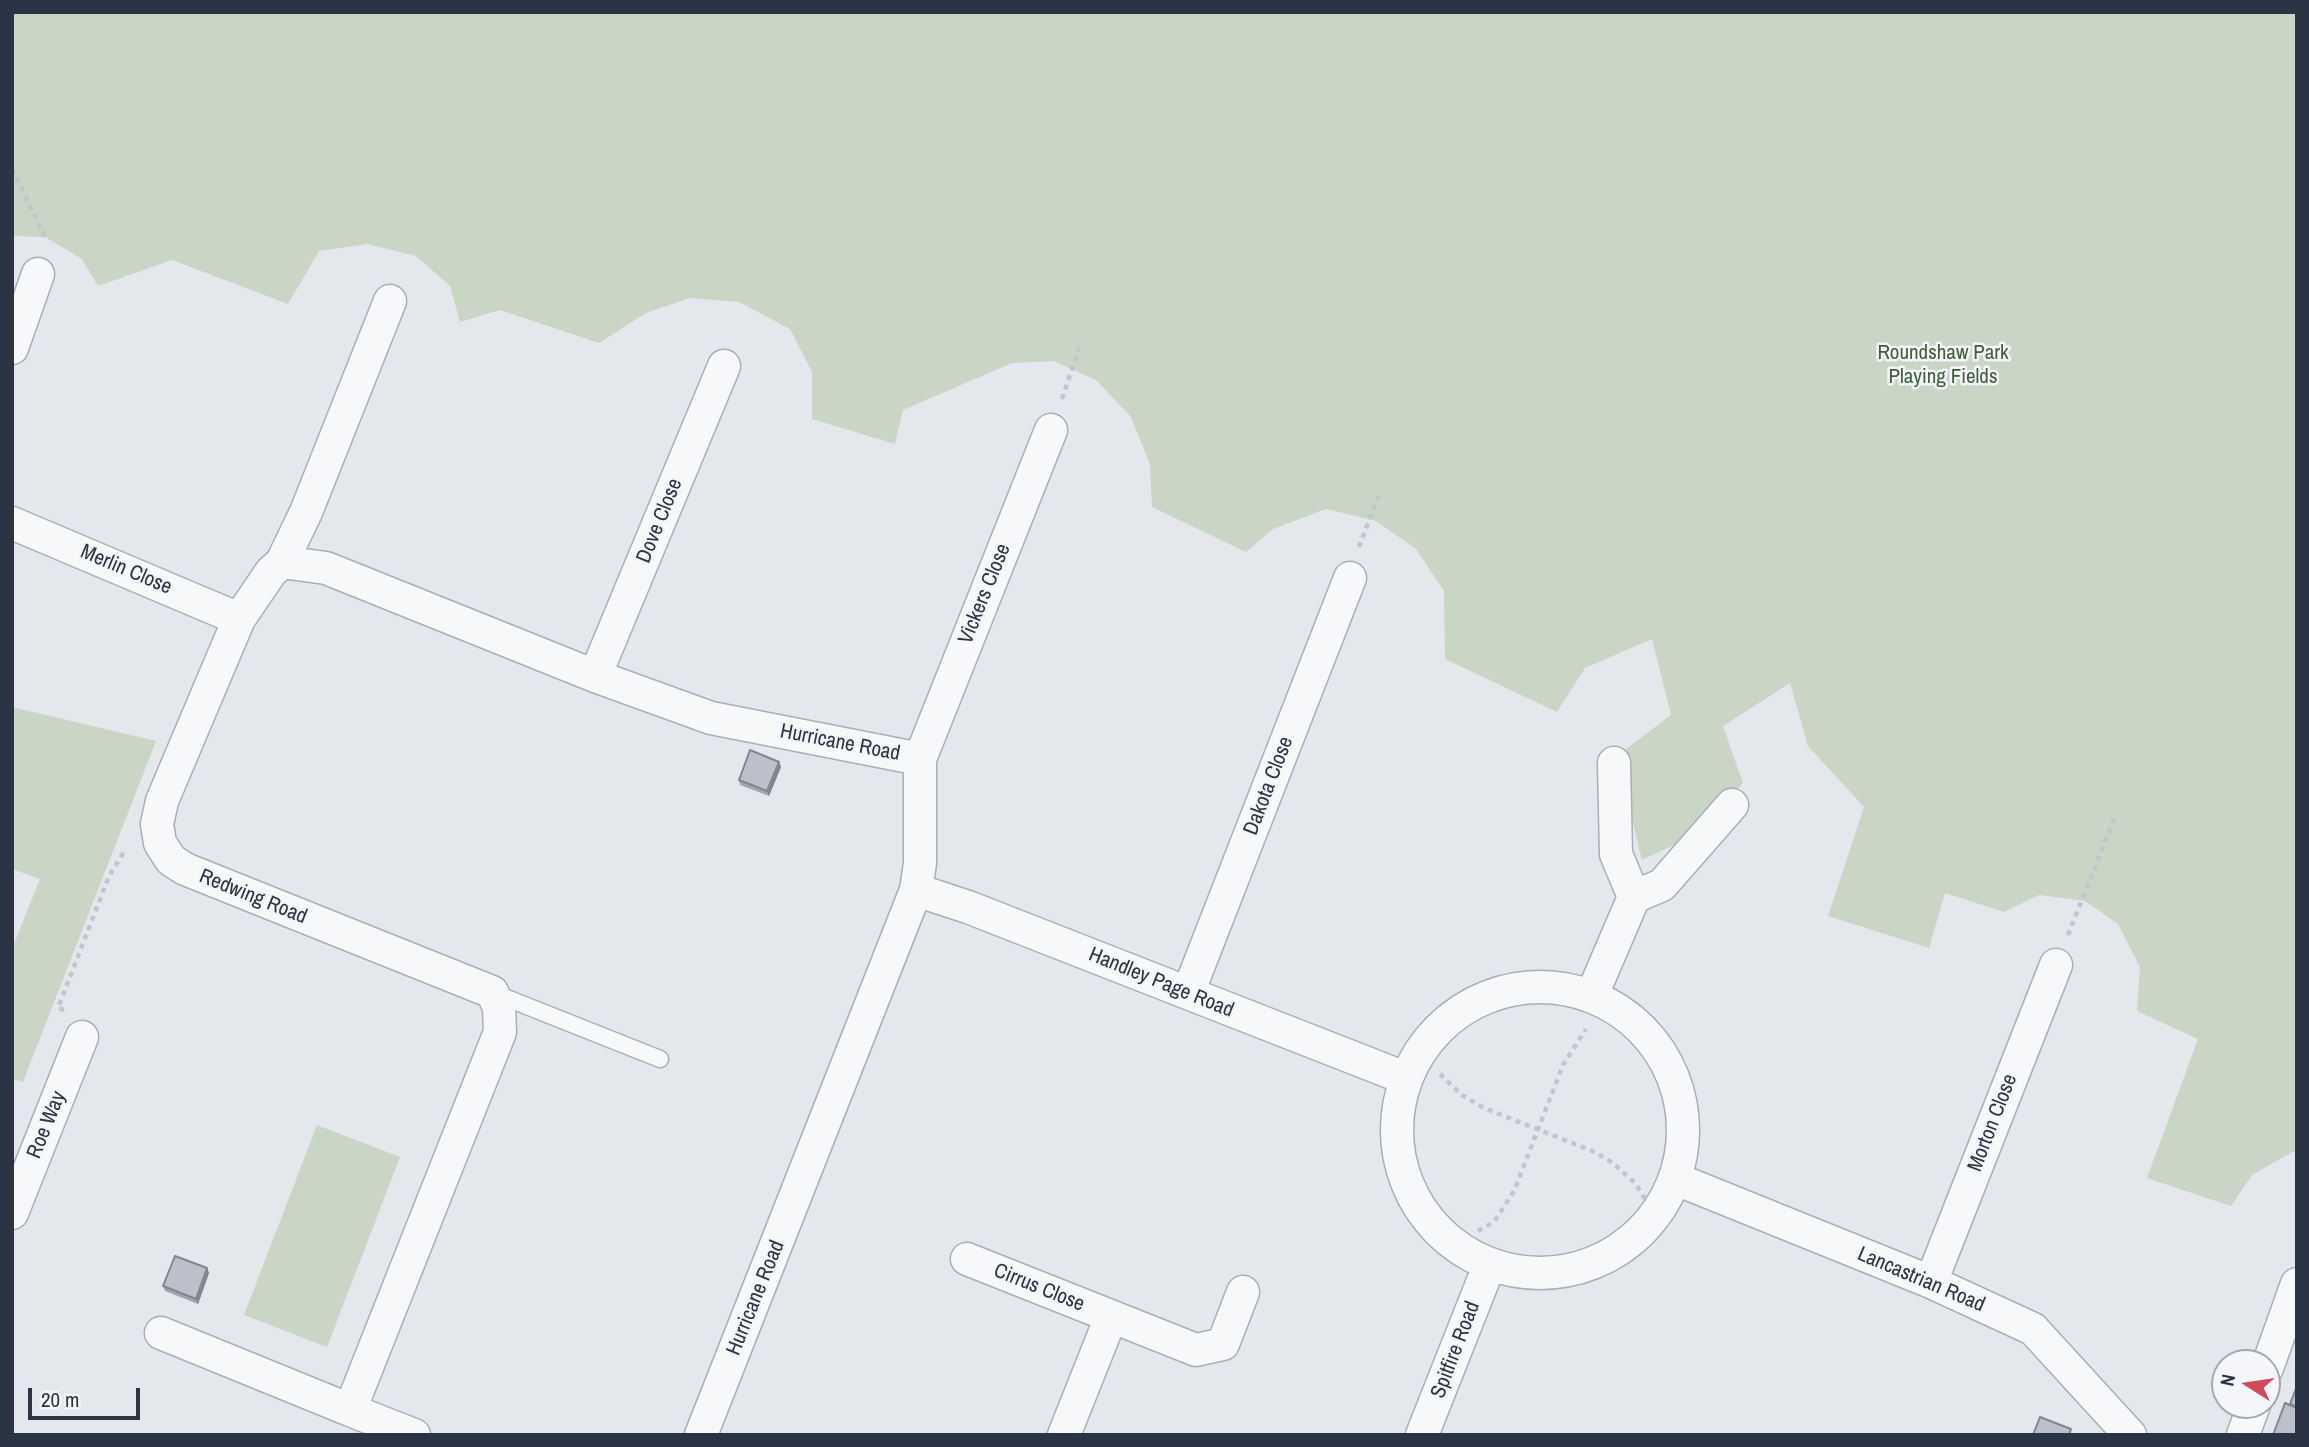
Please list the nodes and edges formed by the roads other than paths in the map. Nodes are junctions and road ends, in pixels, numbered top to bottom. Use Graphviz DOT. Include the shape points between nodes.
graph roads {
  1 [pos="38,274"];
  2 [pos="390,301"];
  3 [pos="12,348"];
  4 [pos="724,366"];
  5 [pos="1051,430"];
  6 [pos="12,523"];
  7 [pos="282,562"];
  8 [pos="1350,578"];
  9 [pos="239,619"];
  10 [pos="595,676"];
  11 [pos="920,759"];
  12 [pos="1614,763"];
  13 [pos="1732,806"];
  14 [pos="916,890"];
  15 [pos="1634,897"];
  16 [pos="2056,965"];
  17 [pos="492,992"];
  18 [pos="1188,993"];
  19 [pos="1601,999"];
  20 [pos="82,1037"];
  21 [pos="660,1059"];
  22 [pos="1405,1077"];
  23 [pos="1676,1178"];
  24 [pos="12,1213"];
  25 [pos="967,1259"];
  26 [pos="1489,1266"];
  27 [pos="1931,1282"];
  28 [pos="2297,1284"];
  29 [pos="1243,1292"];
  30 [pos="1111,1317"];
  31 [pos="161,1334"];
  32 [pos="2274,1349"];
  33 [pos="350,1409"];
  34 [pos="414,1435"];
  35 [pos="701,1435"];
  36 [pos="1064,1435"];
  37 [pos="1422,1435"];
  38 [pos="2130,1435"];
  1 -- 3 [label="street"];
  2 -- 7 [label="street"];
  4 -- 10 [label="street, Dove Close"];
  5 -- 11 [label="street, Vickers Close"];
  6 -- 9 [label="street, Merlin Close"];
  7 -- 9 [label="street"];
  7 -- 10 [label="street, Hurricane Road" via="326,568"];
  8 -- 18 [label="street, Dakota Close"];
  9 -- 17 [label="street, Redwing Road" via="162,801 157,824 160,844 171,860 197,875"];
  10 -- 11 [label="street, Hurricane Road" via="711,718"];
  11 -- 14 [label="street, Hurricane Road"];
  12 -- 15 [label="street" via="1616,854"];
  13 -- 15 [label="street" via="1662,885"];
  14 -- 18 [label="street, Handley Page Road"];
  14 -- 35 [label="street, Hurricane Road"];
  15 -- 19 [label="street"];
  16 -- 27 [label="street, Morton Close"];
  17 -- 21 [label="lane"];
  17 -- 33 [label="street" via="499,1007 500,1032"];
  18 -- 22 [label="street, Handley Page Road"];
  19 -- 22 [label="street" via="1545,986 1497,992 1455,1013 1421,1048"];
  19 -- 23 [label="street" via="1642,1028 1666,1060 1681,1099 1684,1139"];
  20 -- 24 [label="street, Roe Way"];
  22 -- 26 [label="street" via="1395,1124 1401,1170 1421,1213 1454,1247"];
  23 -- 26 [label="street" via="1656,1216 1621,1250 1577,1270 1530,1275"];
  23 -- 27 [label="street, Lancastrian Road"];
  25 -- 30 [label="street, Cirrus Close"];
  26 -- 37 [label="street, Spitfire Road"];
  27 -- 38 [label="street, Lancastrian Road" via="2033,1329"];
  28 -- 32 [label="street"];
  29 -- 30 [label="street, Cirrus Close" via="1223,1343 1196,1350"];
  30 -- 36 [label="street, Cirrus Close"];
  31 -- 33 [label="street"];
  33 -- 34 [label="street"];
}
